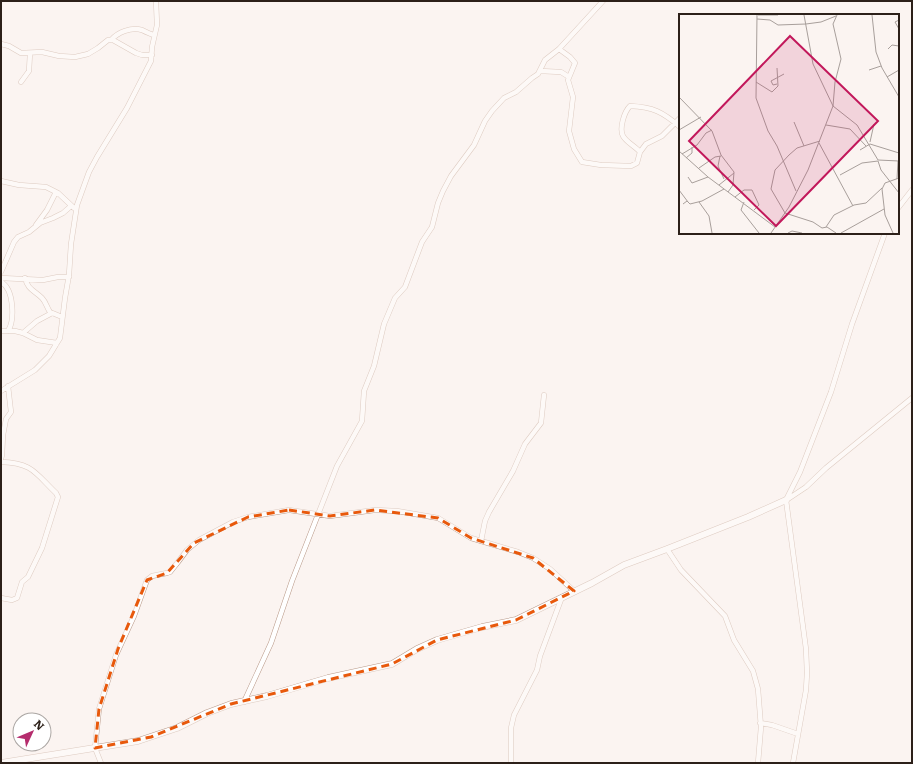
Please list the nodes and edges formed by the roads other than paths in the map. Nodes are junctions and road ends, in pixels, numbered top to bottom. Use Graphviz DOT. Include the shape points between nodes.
graph roads {
  1 [pos="156,1"];
  2 [pos="603,1"];
  3 [pos="154,35"];
  4 [pos="111,40"];
  5 [pos="1,44"];
  6 [pos="558,49"];
  7 [pos="30,53"];
  8 [pos="152,55"];
  9 [pos="540,71"];
  10 [pos="568,76"];
  11 [pos="21,82"];
  12 [pos="679,119"];
  13 [pos="675,123"];
  14 [pos="679,126"];
  15 [pos="640,152"];
  16 [pos="1,181"];
  17 [pos="912,190"];
  18 [pos="56,192"];
  19 [pos="71,206"];
  20 [pos="899,207"];
  21 [pos="76,210"];
  22 [pos="35,226"];
  23 [pos="885,234"];
  24 [pos="1,272"];
  25 [pos="69,277"];
  26 [pos="1,278"];
  27 [pos="25,278"];
  28 [pos="1,282"];
  29 [pos="52,314"];
  30 [pos="62,317"];
  31 [pos="1,330"];
  32 [pos="8,331"];
  33 [pos="23,333"];
  34 [pos="57,343"];
  35 [pos="8,386"];
  36 [pos="1,391"];
  37 [pos="544,395"];
  38 [pos="912,398"];
  39 [pos="1,460"];
  40 [pos="786,500"];
  41 [pos="318,514"];
  42 [pos="480,540"];
  43 [pos="667,549"];
  44 [pos="574,591"];
  45 [pos="562,597"];
  46 [pos="1,598"];
  47 [pos="244,702"];
  48 [pos="760,723"];
  49 [pos="798,734"];
  50 [pos="95,748"];
  51 [pos="1,763"];
  52 [pos="101,763"];
  53 [pos="511,763"];
  54 [pos="758,763"];
  55 [pos="793,763"];
  1 -- 3 [label="street" via="157,20"];
  2 -- 6 [label="street"];
  3 -- 4 [label="street" via="132,30 121,33"];
  3 -- 8 [label="street"];
  4 -- 7 [label="street" via="88,54 75,57 42,52"];
  4 -- 8 [label="street" via="136,53"];
  5 -- 7 [label="street" via="21,53"];
  6 -- 9 [label="street" via="544,60"];
  6 -- 10 [label="street" via="575,63"];
  7 -- 11 [label="street" via="29,71"];
  8 -- 21 [label="street" via="135,93 89,172"];
  9 -- 10 [label="street" via="561,72"];
  9 -- 41 [label="street" via="492,110 474,145 443,191 432,227 418,251 405,287 395,298 384,324 374,366 364,391 362,421 337,466"];
  10 -- 15 [label="street" via="572,97 569,131 579,160 593,164 631,166 636,162"];
  12 -- 13 [label="street"];
  13 -- 14 [label="street"];
  13 -- 15 [label="street"];
  13 -- 15 [label="street" via="667,115 649,108 630,106 623,118 622,134"];
  16 -- 18 [label="street" via="46,187"];
  17 -- 20 [label="street"];
  18 -- 19 [label="street"];
  18 -- 22 [label="street"];
  19 -- 21 [label="street"];
  19 -- 22 [label="street"];
  21 -- 25 [label="street" via="70,244"];
  22 -- 24 [label="street" via="14,242"];
  23 -- 40 [label="street" via="831,392 800,472"];
  25 -- 27 [label="street" via="43,280"];
  25 -- 30 [label="street"];
  26 -- 27 [label="street"];
  27 -- 29 [label="street" via="26,285 43,299"];
  28 -- 32 [label="street" via="8,288 12,303 11,325"];
  29 -- 30 [label="street"];
  29 -- 33 [label="street" via="37,321"];
  30 -- 34 [label="street" via="60,338"];
  31 -- 32 [label="street"];
  32 -- 33 [label="street"];
  33 -- 34 [label="street" via="37,340"];
  34 -- 35 [label="street" via="49,356 35,370"];
  35 -- 36 [label="street"];
  35 -- 39 [label="street" via="11,412 6,419"];
  37 -- 42 [label="street" via="541,423 525,444 513,471 489,512"];
  38 -- 40 [label="street"];
  39 -- 46 [label="street" via="18,463 34,471 58,497 42,548 28,577 22,582 19,595 12,600"];
  40 -- 43 [label="main road"];
  40 -- 49 [label="street" via="807,661 806,690"];
  41 -- 42 [label="street" via="342,515 375,510 427,516 438,518 471,538"];
  41 -- 47 [label="street" via="271,643"];
  41 -- 50 [label="street" via="289,510 233,522 194,544 168,573 148,578 111,669 99,709"];
  42 -- 44 [label="street" via="533,558 550,569"];
  43 -- 44 [label="main road" via="624,565"];
  43 -- 48 [label="street" via="681,570 727,618 734,640 756,678"];
  44 -- 45 [label="main road"];
  45 -- 47 [label="main road" via="516,620 437,640 392,664 328,678"];
  45 -- 53 [label="street" via="537,670 510,728"];
  47 -- 50 [label="main road" via="221,707 151,737 126,744"];
  48 -- 49 [label="street"];
  48 -- 54 [label="street"];
  49 -- 55 [label="street"];
  50 -- 51 [label="main road"];
  50 -- 52 [label="street"];
}
